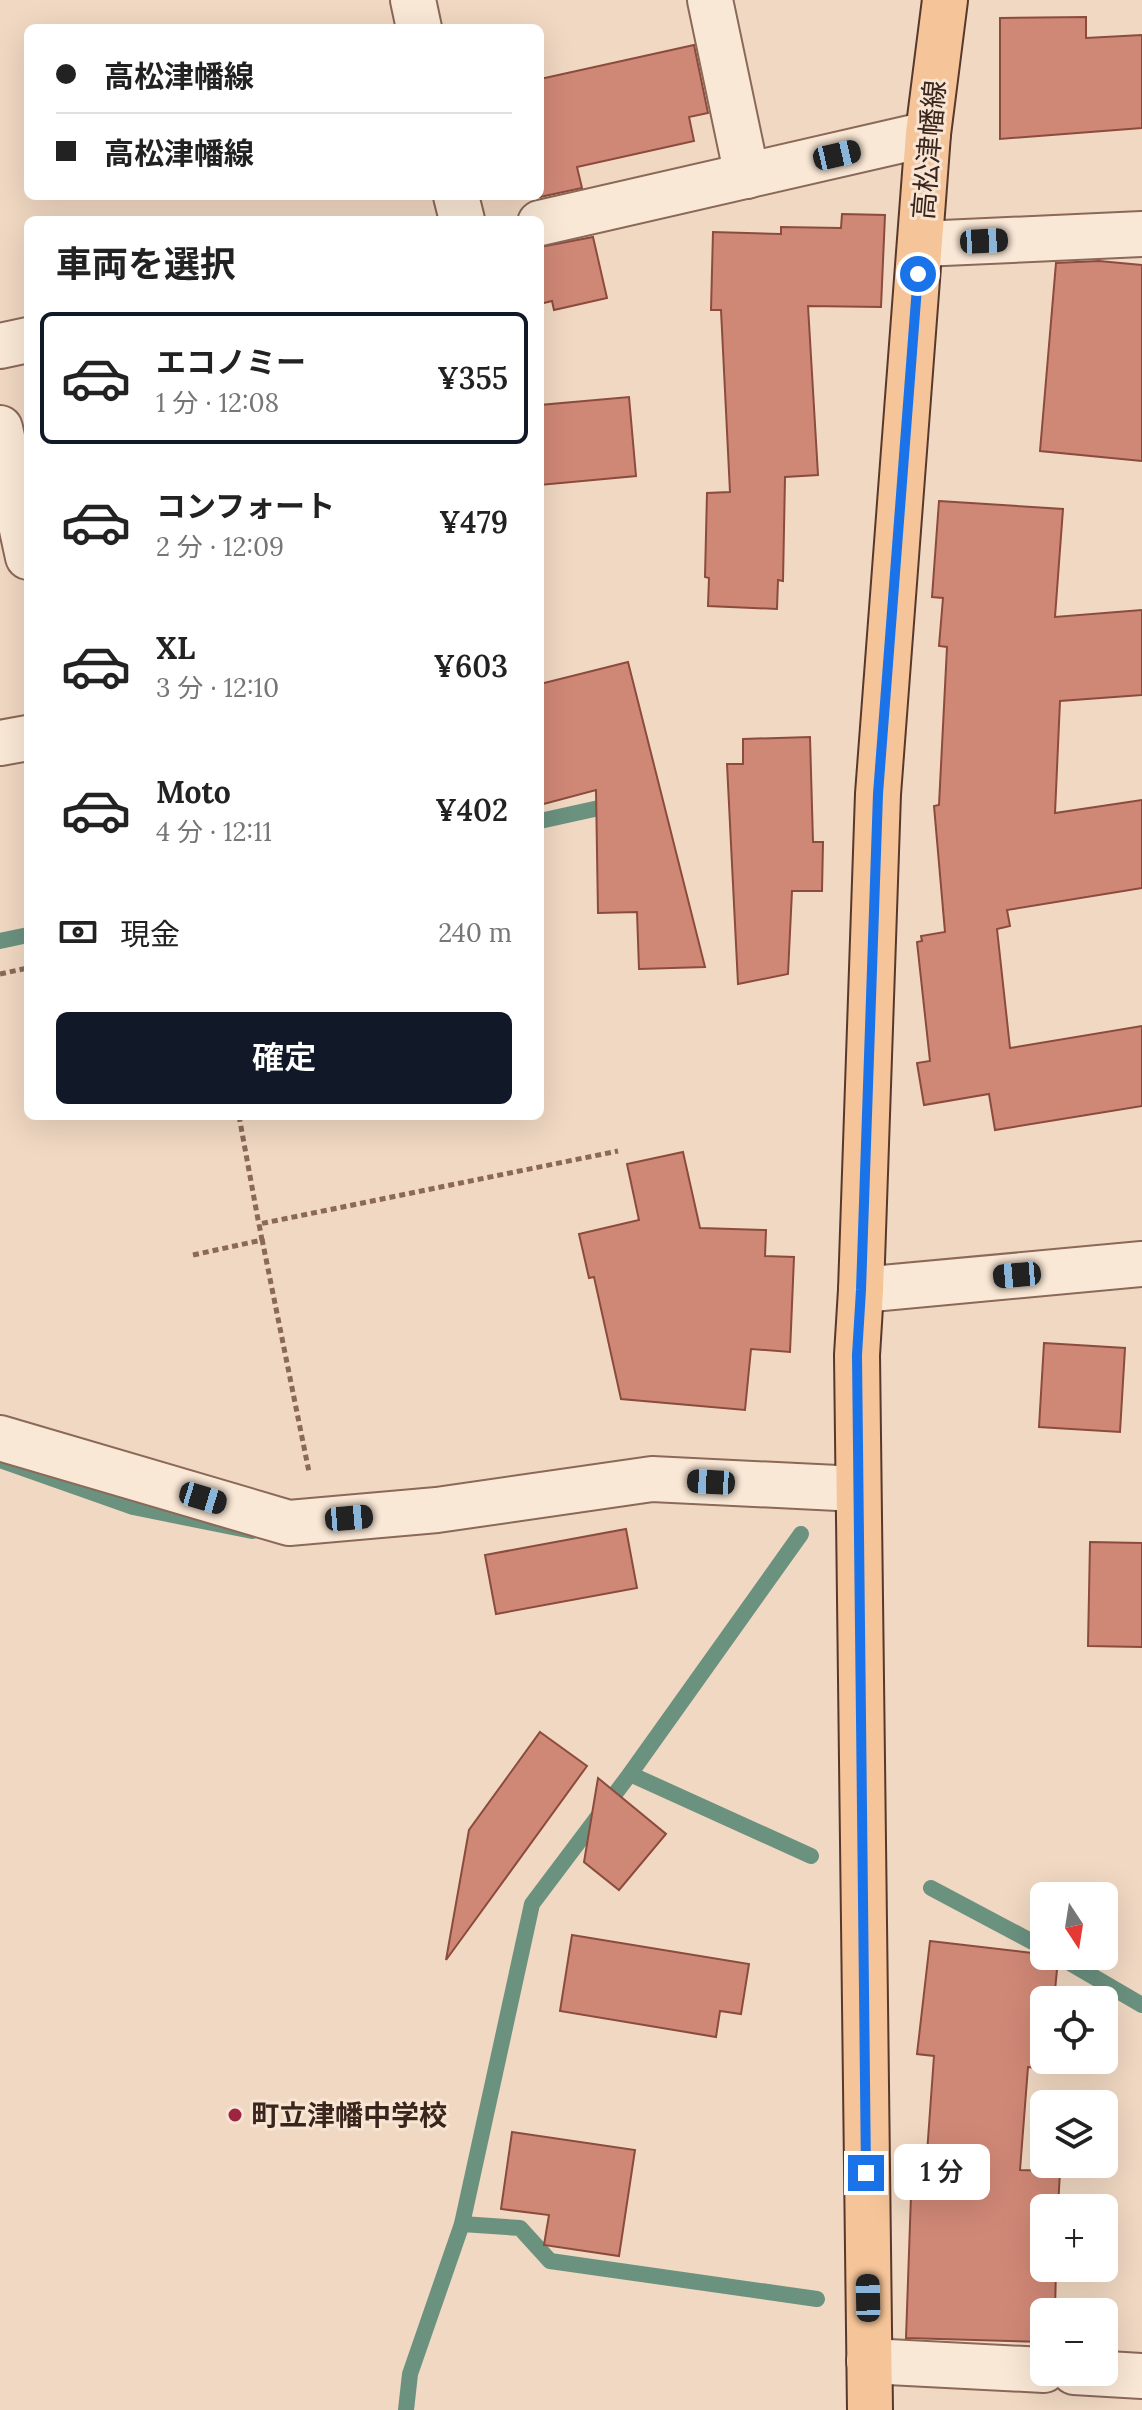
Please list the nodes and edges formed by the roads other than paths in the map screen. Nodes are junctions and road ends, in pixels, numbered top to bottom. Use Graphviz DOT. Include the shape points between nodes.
graph roads {
  1 [pos="413,0"];
  2 [pos="710,0"];
  3 [pos="945,0"];
  4 [pos="418,24"];
  5 [pos="928,134"];
  6 [pos="747,176"];
  7 [pos="544,222"];
  8 [pos="1142,234"];
  9 [pos="921,244"];
  10 [pos="24,341"];
  11 [pos="0,346"];
  12 [pos="0,428"];
  13 [pos="24,539"];
  14 [pos="24,739"];
  15 [pos="0,743"];
  16 [pos="1142,1264"];
  17 [pos="861,1290"];
  18 [pos="0,1438"];
  19 [pos="858,1489"];
  20 [pos="869,2361"];
  21 [pos="1030,2369"];
  22 [pos="1118,2375"];
  23 [pos="1142,2376"];
  24 [pos="870,2410"];
  1 -- 4 [label="street"];
  2 -- 6 [label="street"];
  3 -- 5 [label="main road, 高松津幡線"];
  5 -- 6 [label="street"];
  5 -- 9 [label="main road, 高松津幡線"];
  6 -- 7 [label="street"];
  8 -- 9 [label="street"];
  9 -- 17 [label="main road, 高松津幡線" via="878,794"];
  10 -- 11 [label="street"];
  12 -- 13 [label="street"];
  14 -- 15 [label="street"];
  16 -- 17 [label="street"];
  17 -- 19 [label="main road, 高松津幡線"];
  18 -- 19 [label="street" via="289,1523 437,1510 652,1479"];
  19 -- 20 [label="main road, 高松津幡線"];
  20 -- 21 [label="street"];
  20 -- 24 [label="main road, 高松津幡線"];
  22 -- 23 [label="street"];
}
